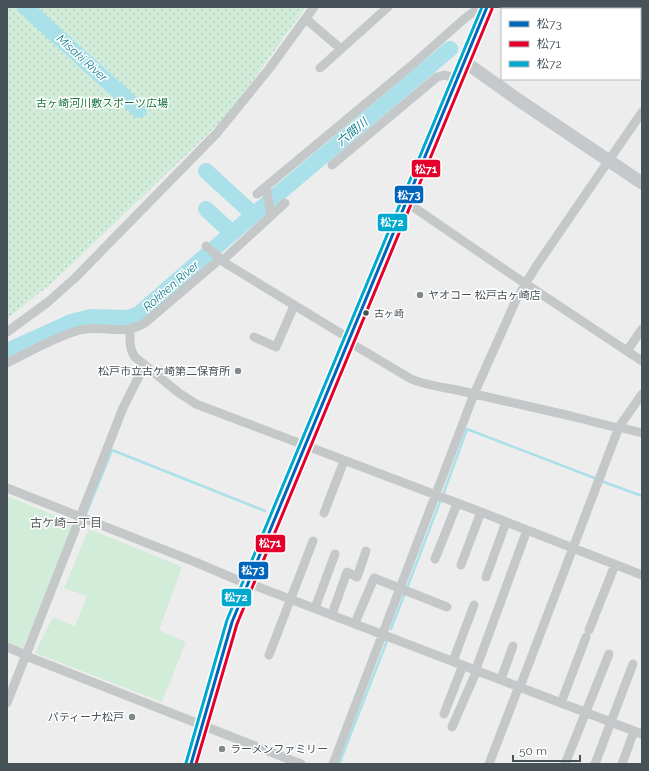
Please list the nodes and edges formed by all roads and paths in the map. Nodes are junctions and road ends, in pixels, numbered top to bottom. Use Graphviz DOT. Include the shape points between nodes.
graph roads {
  1 [pos="314,7"];
  2 [pos="388,7"];
  3 [pos="480,7"];
  4 [pos="487,7"];
  5 [pos="306,19"];
  6 [pos="341,49"];
  7 [pos="465,62"];
  8 [pos="320,68"];
  9 [pos="457,79"];
  10 [pos="642,112"];
  11 [pos="608,160"];
  12 [pos="332,164"];
  13 [pos="642,183"];
  14 [pos="266,187"];
  15 [pos="258,194"];
  16 [pos="406,202"];
  17 [pos="285,203"];
  18 [pos="271,216"];
  19 [pos="206,246"];
  20 [pos="221,260"];
  21 [pos="526,284"];
  22 [pos="294,306"];
  23 [pos="642,329"];
  24 [pos="130,330"];
  25 [pos="7,332"];
  26 [pos="254,337"];
  27 [pos="349,341"];
  28 [pos="627,351"];
  29 [pos="642,361"];
  30 [pos="7,363"];
  31 [pos="146,366"];
  32 [pos="474,394"];
  33 [pos="642,394"];
  34 [pos="619,428"];
  35 [pos="642,433"];
  36 [pos="305,446"];
  37 [pos="344,461"];
  38 [pos="7,488"];
  39 [pos="436,496"];
  40 [pos="457,504"];
  41 [pos="481,512"];
  42 [pos="324,513"];
  43 [pos="81,516"];
  44 [pos="506,522"];
  45 [pos="527,530"];
  46 [pos="313,541"];
  47 [pos="573,548"];
  48 [pos="366,551"];
  49 [pos="335,554"];
  50 [pos="435,559"];
  51 [pos="461,565"];
  52 [pos="615,565"];
  53 [pos="642,575"];
  54 [pos="486,577"];
  55 [pos="248,583"];
  56 [pos="400,588"];
  57 [pos="291,598"];
  58 [pos="474,605"];
  59 [pos="447,607"];
  60 [pos="315,608"];
  61 [pos="332,614"];
  62 [pos="355,623"];
  63 [pos="382,634"];
  64 [pos="513,646"];
  65 [pos="7,647"];
  66 [pos="269,654"];
  67 [pos="609,654"];
  68 [pos="26,656"];
  69 [pos="453,661"];
  70 [pos="633,664"];
  71 [pos="463,665"];
  72 [pos="477,670"];
  73 [pos="501,679"];
  74 [pos="519,687"];
  75 [pos="7,703"];
  76 [pos="561,703"];
  77 [pos="586,712"];
  78 [pos="444,714"];
  79 [pos="610,722"];
  80 [pos="202,725"];
  81 [pos="452,727"];
  82 [pos="638,732"];
  83 [pos="191,764"];
  84 [pos="301,764"];
  85 [pos="333,764"];
  86 [pos="489,764"];
  87 [pos="565,764"];
  88 [pos="595,764"];
  89 [pos="622,764"];
  1 -- 5 [label="street"];
  2 -- 6 [label="street"];
  3 -- 14 [label="street"];
  4 -- 7 [label="main road"];
  5 -- 6 [label="street"];
  5 -- 25 [label="street" via="217,133 76,278 44,306"];
  6 -- 8 [label="street"];
  7 -- 9 [label="main road"];
  7 -- 11 [label="street"];
  9 -- 12 [label="street" via="445,75 437,77"];
  9 -- 16 [label="main road"];
  10 -- 11 [label="street"];
  11 -- 13 [label="street"];
  11 -- 21 [label="street"];
  14 -- 15 [label="street"];
  14 -- 18 [label="street"];
  16 -- 21 [label="street"];
  16 -- 27 [label="main road"];
  17 -- 18 [label="street"];
  18 -- 20 [label="street"];
  19 -- 20 [label="street"];
  20 -- 22 [label="street"];
  20 -- 24 [label="street" via="146,322"];
  21 -- 28 [label="street"];
  21 -- 32 [label="street" via="512,307"];
  22 -- 26 [label="street" via="276,347"];
  22 -- 27 [label="street"];
  23 -- 28 [label="street"];
  24 -- 30 [label="street" via="79,330"];
  24 -- 31 [label="street" via="131,352"];
  27 -- 32 [label="street" via="411,379"];
  27 -- 36 [label="main road"];
  28 -- 29 [label="street"];
  31 -- 36 [label="street" via="196,404"];
  31 -- 43 [label="street" via="123,408"];
  32 -- 34 [label="street"];
  32 -- 39 [label="street"];
  33 -- 34 [label="street"];
  34 -- 35 [label="street"];
  34 -- 47 [label="street"];
  36 -- 37 [label="street"];
  36 -- 55 [label="main road"];
  37 -- 39 [label="street"];
  37 -- 42 [label="street"];
  38 -- 43 [label="street"];
  39 -- 40 [label="street"];
  39 -- 56 [label="street"];
  40 -- 41 [label="street"];
  40 -- 50 [label="street"];
  41 -- 44 [label="street"];
  41 -- 51 [label="street"];
  43 -- 55 [label="street"];
  43 -- 68 [label="street"];
  44 -- 45 [label="street"];
  44 -- 54 [label="street"];
  45 -- 47 [label="street"];
  45 -- 72 [label="street"];
  46 -- 57 [label="street"];
  47 -- 52 [label="street"];
  47 -- 74 [label="street"];
  48 -- 61 [label="street" via="357,577 347,572"];
  49 -- 60 [label="street"];
  52 -- 53 [label="street"];
  52 -- 76 [label="street"];
  55 -- 57 [label="street"];
  55 -- 80 [label="main road" via="225,644"];
  56 -- 59 [label="street"];
  56 -- 62 [label="street" via="374,578"];
  56 -- 63 [label="street"];
  57 -- 60 [label="street"];
  57 -- 66 [label="street"];
  58 -- 69 [label="street"];
  60 -- 61 [label="street"];
  61 -- 62 [label="street"];
  62 -- 63 [label="street"];
  63 -- 69 [label="street"];
  63 -- 85 [label="street"];
  64 -- 73 [label="street"];
  65 -- 68 [label="street"];
  67 -- 77 [label="street"];
  68 -- 75 [label="street"];
  68 -- 80 [label="street"];
  69 -- 71 [label="street"];
  70 -- 79 [label="street"];
  71 -- 72 [label="street"];
  71 -- 78 [label="street"];
  72 -- 73 [label="street"];
  72 -- 81 [label="street"];
  73 -- 74 [label="street"];
  74 -- 76 [label="street"];
  74 -- 86 [label="street"];
  76 -- 77 [label="street"];
  77 -- 79 [label="street"];
  77 -- 87 [label="street"];
  79 -- 82 [label="street"];
  79 -- 88 [label="street"];
  80 -- 83 [label="main road"];
  80 -- 84 [label="street"];
  82 -- 89 [label="street"];
}
